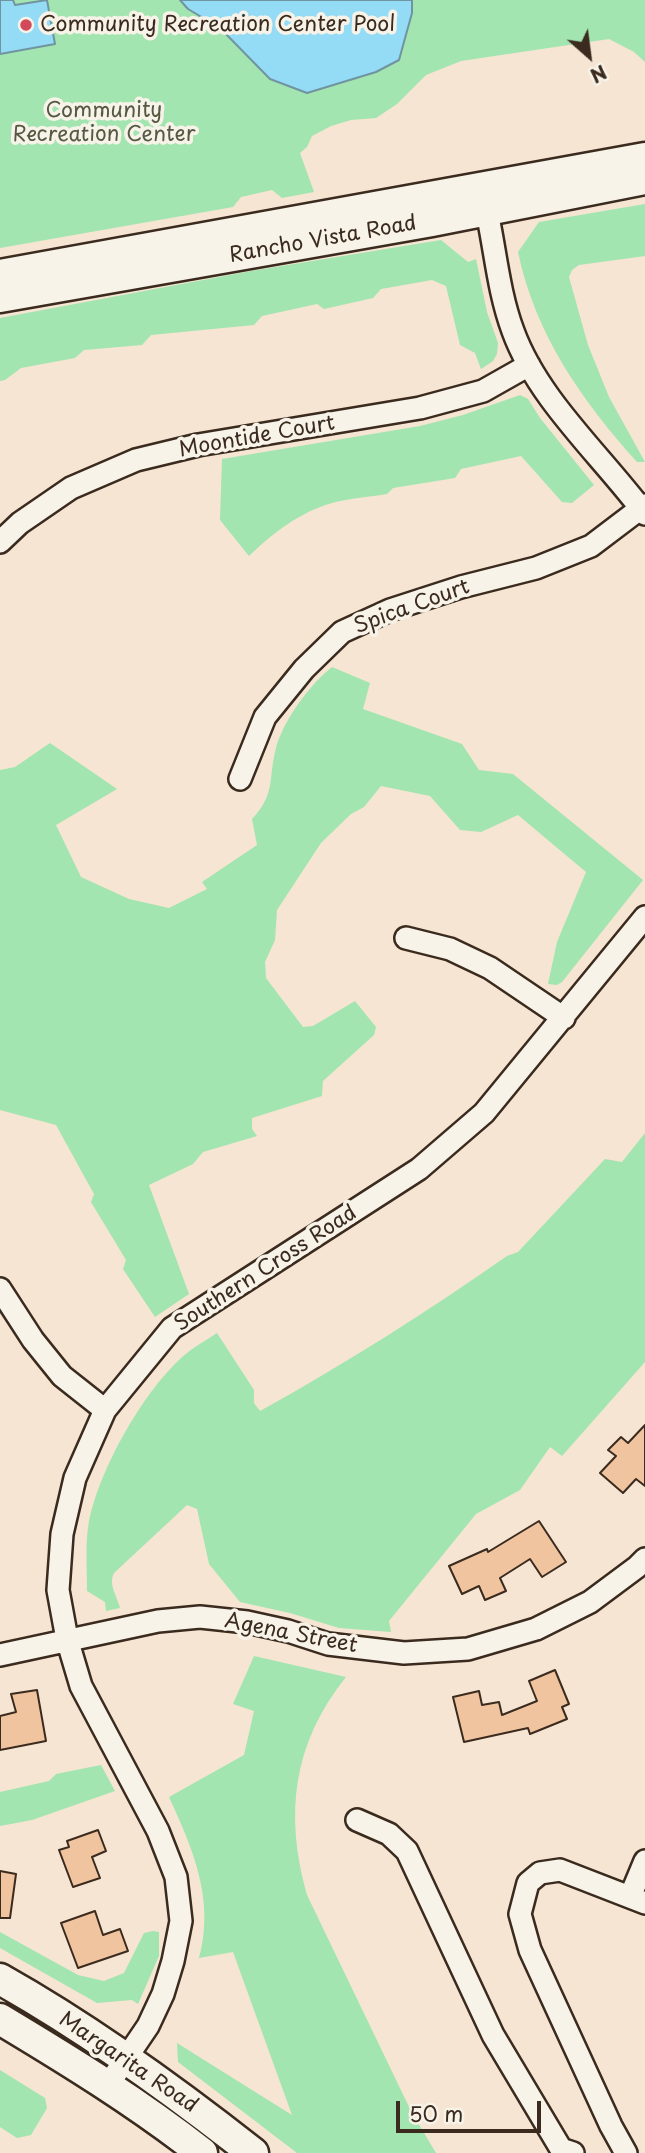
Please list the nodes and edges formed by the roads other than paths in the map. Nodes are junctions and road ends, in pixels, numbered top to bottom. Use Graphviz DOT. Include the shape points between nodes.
graph roads {
  1 [pos="645,158"];
  2 [pos="645,179"];
  3 [pos="484,199"];
  4 [pos="0,275"];
  5 [pos="0,297"];
  6 [pos="529,365"];
  7 [pos="644,509"];
  8 [pos="0,542"];
  9 [pos="240,779"];
  10 [pos="645,917"];
  11 [pos="407,938"];
  12 [pos="564,1017"];
  13 [pos="0,1289"];
  14 [pos="104,1410"];
  15 [pos="645,1559"];
  16 [pos="67,1639"];
  17 [pos="0,1655"];
  18 [pos="357,1820"];
  19 [pos="645,1861"];
  20 [pos="637,1900"];
  21 [pos="0,1979"];
  22 [pos="0,2019"];
  23 [pos="126,2059"];
  24 [pos="108,2085"];
  25 [pos="565,2152"];
  26 [pos="202,2153"];
  27 [pos="253,2153"];
  28 [pos="626,2153"];
  1 -- 3 [label="main road, Rancho Vista Road"];
  2 -- 3 [label="main road, Rancho Vista Road"];
  3 -- 4 [label="main road, Rancho Vista Road"];
  3 -- 5 [label="main road, Rancho Vista Road"];
  3 -- 6 [label="street" via="498,279 513,332"];
  6 -- 7 [label="street"];
  6 -- 8 [label="street, Moontide Court" via="483,391 420,408 198,445 136,460 71,488"];
  7 -- 9 [label="street, Spica Court" via="591,546 536,568 390,610 342,632 265,717"];
  10 -- 12 [label="street, Southern Cross Road"];
  11 -- 12 [label="street" via="450,949 491,968"];
  12 -- 14 [label="street, Southern Cross Road" via="484,1113 419,1170 172,1328"];
  13 -- 14 [label="street" via="62,1376"];
  14 -- 16 [label="street, Southern Cross Road" via="75,1478 62,1534 58,1590"];
  15 -- 16 [label="street, Agena Street" via="590,1602 536,1629 468,1649 404,1653 366,1649 328,1644 247,1622 200,1617"];
  16 -- 17 [label="street, Agena Street"];
  16 -- 23 [label="street, Southern Cross Road" via="81,1686 158,1830 176,1877 181,1921 173,1961 148,2026"];
  18 -- 25 [label="street" via="389,1834 407,1851 493,2035"];
  19 -- 20 [label="street"];
  20 -- 28 [label="street" via="560,1870 540,1873 528,1883 520,1914 530,1950"];
  21 -- 23 [label="main road, Margarita Road"];
  22 -- 24 [label="main road, Margarita Road"];
  23 -- 24 [label="street, Southern Cross Road"];
  23 -- 27 [label="main road, Margarita Road"];
  24 -- 26 [label="main road, Margarita Road"];
}
